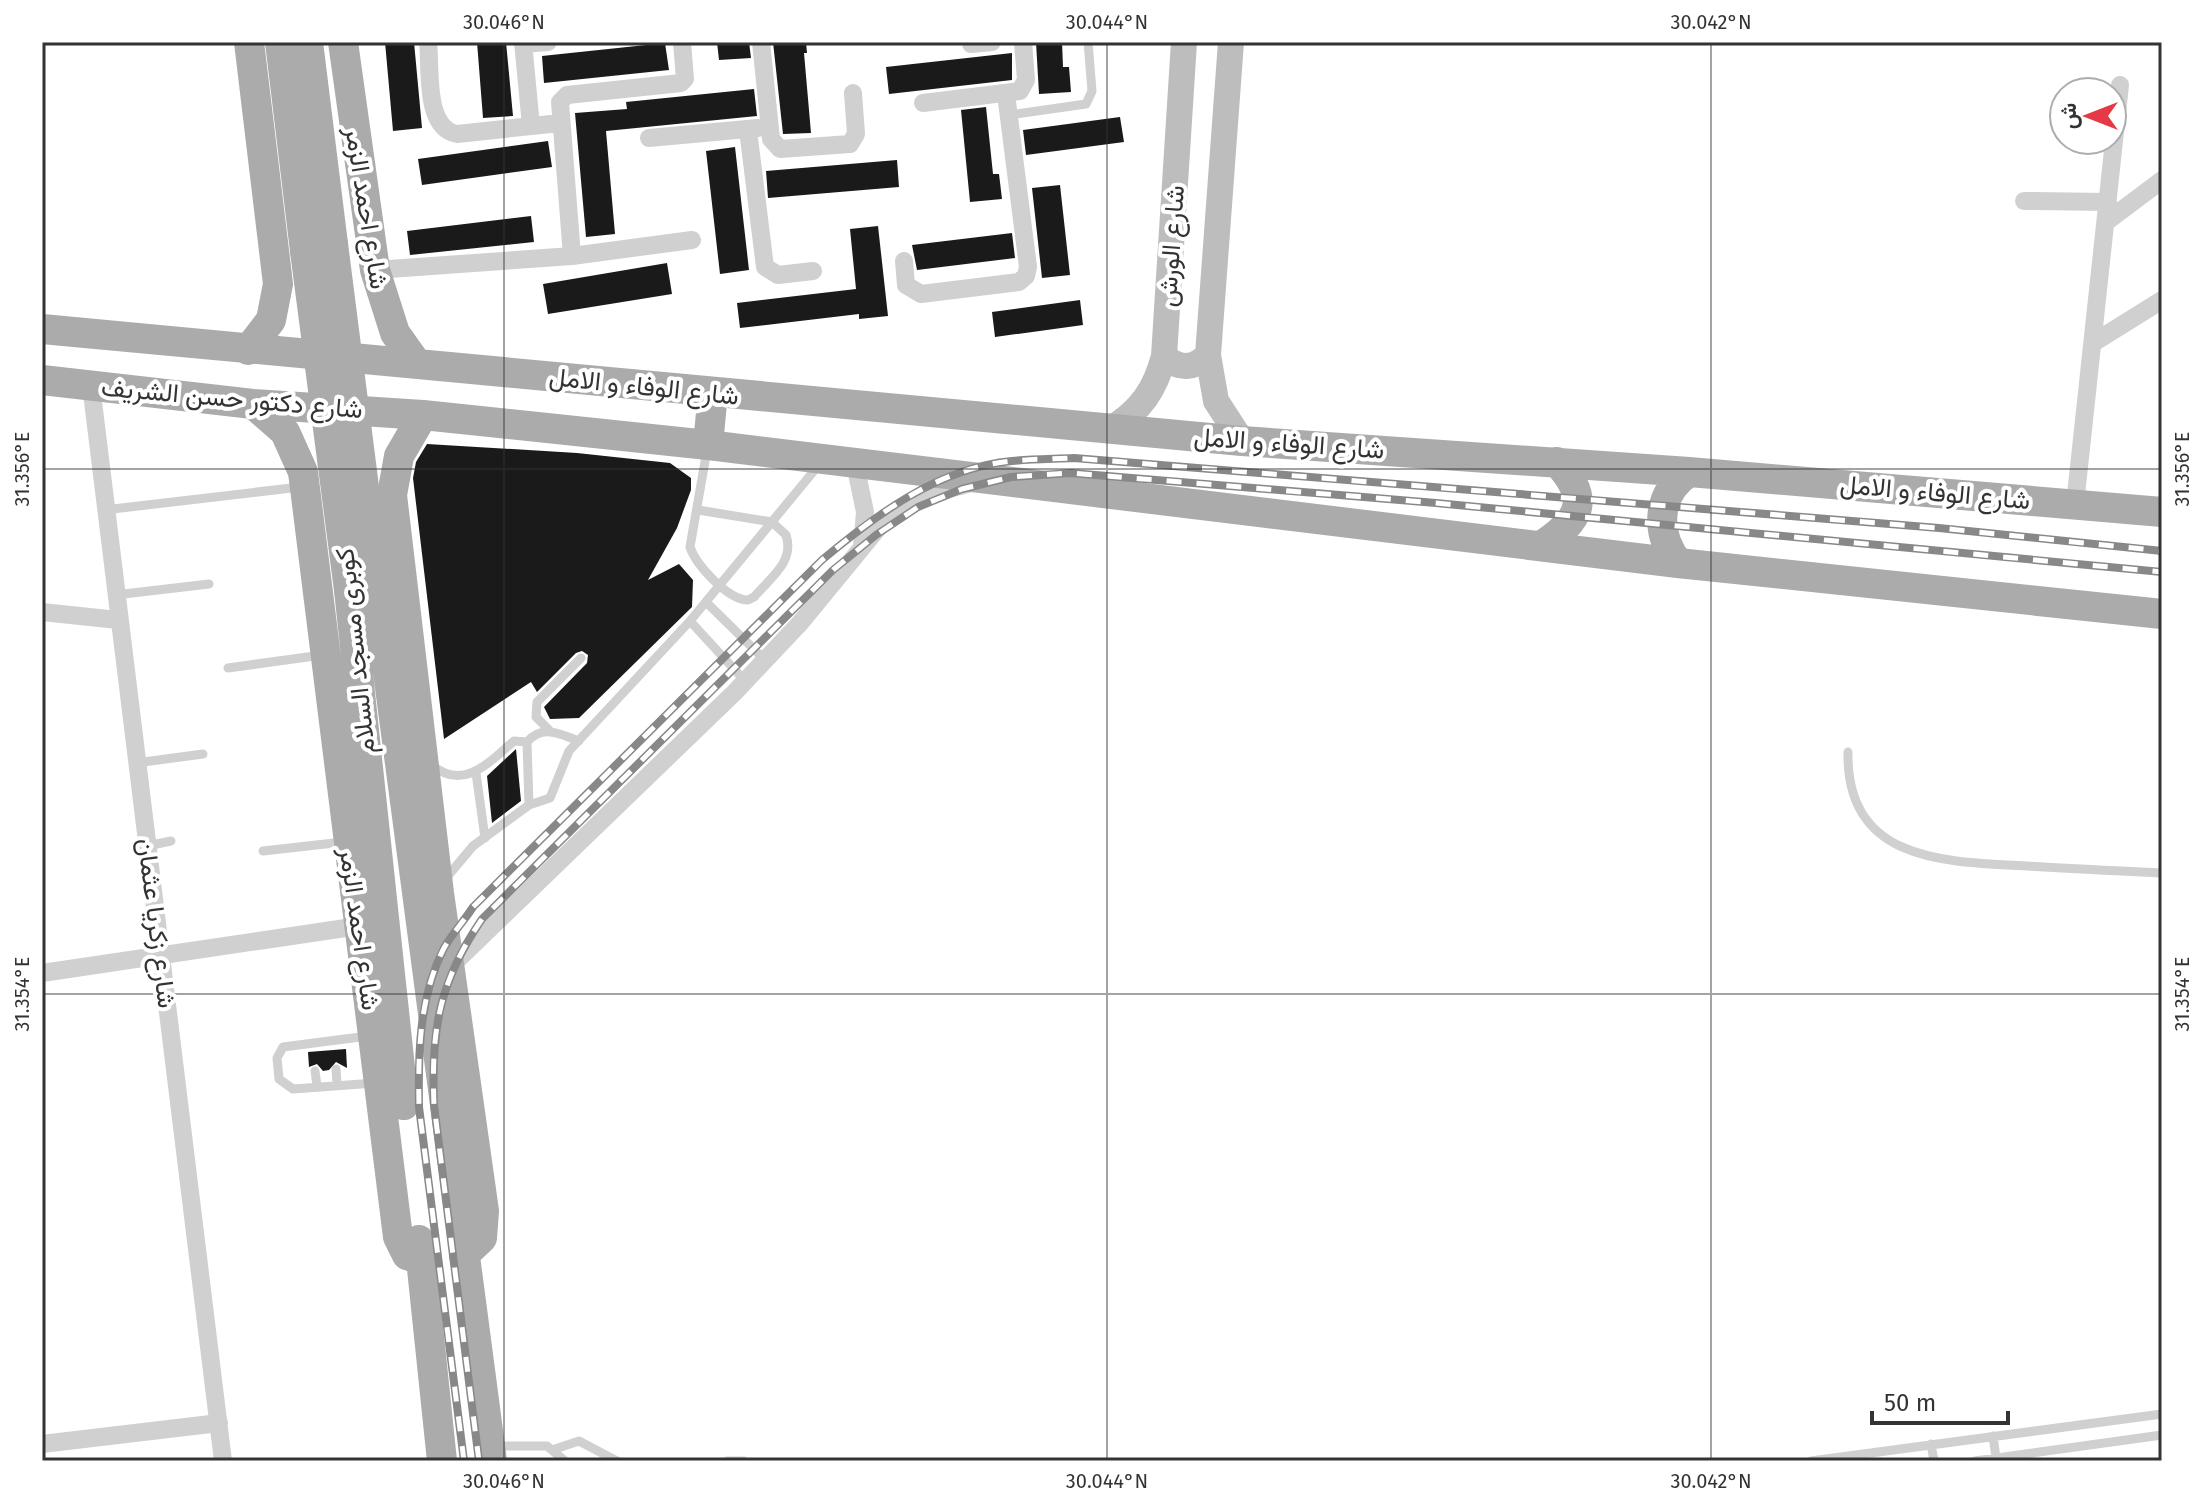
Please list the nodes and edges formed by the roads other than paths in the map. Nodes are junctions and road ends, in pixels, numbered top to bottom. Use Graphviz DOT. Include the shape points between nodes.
graph roads {
  1 [pos="249,42"];
  2 [pos="280,42"];
  3 [pos="308,42"];
  4 [pos="343,42"];
  5 [pos="428,42"];
  6 [pos="548,42"];
  7 [pos="682,42"];
  8 [pos="761,42"];
  9 [pos="992,42"];
  10 [pos="1023,42"];
  11 [pos="1088,42"];
  12 [pos="1184,42"];
  13 [pos="1231,42"];
  14 [pos="523,43"];
  15 [pos="971,44"];
  16 [pos="853,93"];
  17 [pos="1006,94"];
  18 [pos="923,103"];
  19 [pos="1009,115"];
  20 [pos="560,123"];
  21 [pos="531,126"];
  22 [pos="770,127"];
  23 [pos="748,130"];
  24 [pos="649,138"];
  25 [pos="2113,156"];
  26 [pos="2162,180"];
  27 [pos="2024,201"];
  28 [pos="2108,202"];
  29 [pos="2106,222"];
  30 [pos="692,240"];
  31 [pos="319,247"];
  32 [pos="572,256"];
  33 [pos="904,261"];
  34 [pos="276,263"];
  35 [pos="375,270"];
  36 [pos="813,271"];
  37 [pos="2162,300"];
  38 [pos="42,329"];
  39 [pos="2093,343"];
  40 [pos="248,350"];
  41 [pos="1208,355"];
  42 [pos="1164,356"];
  43 [pos="417,364"];
  44 [pos="42,380"];
  45 [pos="91,385"];
  46 [pos="713,392"];
  47 [pos="253,404"];
  48 [pos="423,415"];
  49 [pos="1111,429"];
  50 [pos="1242,441"];
  51 [pos="708,445"];
  52 [pos="823,460"];
  53 [pos="1557,462"];
  54 [pos="855,464"];
  55 [pos="1689,472"];
  56 [pos="982,480"];
  57 [pos="306,486"];
  58 [pos="392,495"];
  59 [pos="2075,504"];
  60 [pos="104,510"];
  61 [pos="698,510"];
  62 [pos="2162,512"];
  63 [pos="772,522"];
  64 [pos="1541,546"];
  65 [pos="862,550"];
  66 [pos="1678,563"];
  67 [pos="209,584"];
  68 [pos="721,584"];
  69 [pos="363,590"];
  70 [pos="115,595"];
  71 [pos="706,602"];
  72 [pos="42,612"];
  73 [pos="2162,614"];
  74 [pos="118,620"];
  75 [pos="690,621"];
  76 [pos="325,655"];
  77 [pos="581,658"];
  78 [pos="765,660"];
  79 [pos="228,668"];
  80 [pos="745,681"];
  81 [pos="549,730"];
  82 [pos="579,741"];
  83 [pos="527,742"];
  84 [pos="1848,752"];
  85 [pos="203,754"];
  86 [pos="425,756"];
  87 [pos="136,763"];
  88 [pos="476,773"];
  89 [pos="529,805"];
  90 [pos="485,838"];
  91 [pos="171,841"];
  92 [pos="347,842"];
  93 [pos="147,846"];
  94 [pos="263,851"];
  95 [pos="2162,873"];
  96 [pos="439,893"];
  97 [pos="359,926"];
  98 [pos="161,953"];
  99 [pos="450,967"];
  100 [pos="42,973"];
  101 [pos="374,1033"];
  102 [pos="336,1069"];
  103 [pos="315,1071"];
  104 [pos="337,1084"];
  105 [pos="317,1086"];
  106 [pos="381,1086"];
  107 [pos="464,1255"];
  108 [pos="421,1260"];
  109 [pos="2162,1414"];
  110 [pos="219,1423"];
  111 [pos="2162,1435"];
  112 [pos="1993,1436"];
  113 [pos="42,1444"];
  114 [pos="1931,1444"];
  115 [pos="555,1449"];
  116 [pos="491,1454"];
  117 [pos="1996,1458"];
  118 [pos="223,1461"];
  119 [pos="442,1461"];
  120 [pos="565,1461"];
  121 [pos="617,1461"];
  122 [pos="727,1461"];
  123 [pos="744,1461"];
  124 [pos="1811,1461"];
  125 [pos="1934,1461"];
  126 [pos="1975,1461"];
  1 -- 34 [label="main road"];
  2 -- 31 [label="main road, كوبرى مسجد السلام"];
  3 -- 31 [label="main road, كوبرى مسجد السلام"];
  4 -- 35 [label="main road, شارع احمد الزمر"];
  5 -- 21 [label="street" via="435,116 443,129 457,134"];
  6 -- 14 [label="street"];
  7 -- 20 [label="street" via="681,83 567,95 560,102"];
  8 -- 22 [label="street"];
  9 -- 15 [label="street"];
  10 -- 17 [label="street" via="1026,84"];
  11 -- 19 [label="lane" via="1092,91 1086,104"];
  12 -- 42 [label="street, شارع الورش"];
  13 -- 41 [label="street, شارع الورش"];
  14 -- 21 [label="street"];
  16 -- 22 [label="street" via="856,134 850,144 785,150 773,143"];
  17 -- 18 [label="street"];
  17 -- 19 [label="street"];
  19 -- 33 [label="street" via="1026,276 1019,282 921,294 906,285"];
  20 -- 21 [label="street"];
  20 -- 32 [label="street"];
  22 -- 23 [label="street"];
  23 -- 24 [label="street"];
  23 -- 36 [label="street" via="763,262 778,275"];
  25 -- 28 [label="street"];
  26 -- 29 [label="street"];
  27 -- 28 [label="street"];
  28 -- 29 [label="street"];
  29 -- 39 [label="street"];
  30 -- 32 [label="street"];
  31 -- 69 [label="main road, كوبرى مسجد السلام, bridge"];
  32 -- 35 [label="street"];
  34 -- 35 [label="main road" via="294,280 317,289 342,288"];
  34 -- 40 [label="main road" via="276,309"];
  35 -- 43 [label="main road, شارع احمد الزمر" via="391,324"];
  37 -- 39 [label="street"];
  38 -- 40 [label="main road, شارع دكتور حسن الشريف"];
  39 -- 59 [label="street"];
  40 -- 43 [label="main road, شارع دكتور حسن الشريف"];
  41 -- 42 [label="street" via="1190,366 1176,365"];
  41 -- 50 [label="street, شارع الورش" via="1216,401"];
  42 -- 49 [label="street, شارع الورش" via="1147,400"];
  43 -- 46 [label="main road, شارع الوفاء و الامل"];
  44 -- 45 [label="main road, شارع دكتور حسن الشريف"];
  45 -- 47 [label="main road, شارع دكتور حسن الشريف"];
  45 -- 60 [label="street, شارع زكريا عثمان"];
  46 -- 49 [label="main road, شارع الوفاء و الامل"];
  46 -- 51 [label="main road"];
  47 -- 48 [label="main road, شارع دكتور حسن الشريف"];
  47 -- 57 [label="main road, شارع احمد الزمر" via="285,432"];
  48 -- 51 [label="main road, شارع الوفاء و الامل"];
  48 -- 58 [label="main road" via="399,456"];
  49 -- 50 [label="main road, شارع الوفاء و الامل"];
  50 -- 53 [label="main road, شارع الوفاء و الامل"];
  51 -- 52 [label="main road, شارع الوفاء و الامل"];
  51 -- 61 [label="lane"];
  52 -- 54 [label="main road, شارع الوفاء و الامل"];
  52 -- 63 [label="lane"];
  53 -- 55 [label="main road, شارع الوفاء و الامل"];
  53 -- 64 [label="main road" via="1574,481 1578,509 1569,528"];
  54 -- 56 [label="main road, شارع الوفاء و الامل"];
  54 -- 65 [label="street" via="865,512"];
  55 -- 59 [label="main road, شارع الوفاء و الامل"];
  55 -- 66 [label="main road" via="1667,496 1661,519 1665,543"];
  56 -- 64 [label="main road, شارع الوفاء و الامل"];
  56 -- 65 [label="street" via="909,502 883,522"];
  57 -- 58 [label="main road" via="321,472 351,465 372,471"];
  57 -- 60 [label="lane"];
  57 -- 76 [label="main road, شارع احمد الزمر"];
  58 -- 86 [label="main road"];
  59 -- 62 [label="main road, شارع الوفاء و الامل"];
  60 -- 70 [label="street, شارع زكريا عثمان"];
  61 -- 63 [label="lane"];
  61 -- 68 [label="lane" via="690,547"];
  63 -- 68 [label="lane"];
  63 -- 68 [label="lane" via="786,535 785,562 748,600 740,600"];
  64 -- 66 [label="main road, شارع الوفاء و الامل"];
  65 -- 78 [label="street"];
  66 -- 73 [label="main road, شارع الوفاء و الامل"];
  67 -- 70 [label="lane"];
  68 -- 71 [label="lane"];
  69 -- 107 [label="main road, كوبرى مسجد السلام"];
  69 -- 108 [label="main road, كوبرى مسجد السلام"];
  70 -- 74 [label="street, شارع زكريا عثمان"];
  71 -- 75 [label="lane"];
  71 -- 78 [label="lane"];
  72 -- 74 [label="street"];
  74 -- 87 [label="street, شارع زكريا عثمان"];
  75 -- 80 [label="lane"];
  75 -- 82 [label="lane"];
  76 -- 79 [label="lane"];
  76 -- 92 [label="main road, شارع احمد الزمر"];
  77 -- 81 [label="lane" via="537,702 536,717"];
  78 -- 80 [label="street"];
  80 -- 99 [label="street"];
  81 -- 82 [label="lane"];
  81 -- 83 [label="lane"];
  82 -- 89 [label="lane" via="564,759 555,792 544,802"];
  83 -- 88 [label="lane" via="514,741"];
  83 -- 89 [label="lane"];
  84 -- 95 [label="lane" via="1850,783 1862,813 1885,838 1912,853 1955,863"];
  85 -- 87 [label="lane"];
  86 -- 88 [label="lane" via="448,775"];
  86 -- 96 [label="main road"];
  87 -- 93 [label="street, شارع زكريا عثمان"];
  88 -- 90 [label="lane"];
  89 -- 90 [label="lane"];
  90 -- 96 [label="lane" via="456,863"];
  91 -- 93 [label="lane"];
  92 -- 94 [label="lane"];
  92 -- 97 [label="main road, شارع احمد الزمر"];
  93 -- 98 [label="street, شارع زكريا عثمان"];
  96 -- 99 [label="main road"];
  97 -- 98 [label="street"];
  97 -- 101 [label="main road, شارع احمد الزمر"];
  98 -- 100 [label="street"];
  98 -- 110 [label="street, شارع زكريا عثمان"];
  99 -- 107 [label="main road" via="484,1211 482,1238"];
  101 -- 105 [label="lane" via="334,1046 283,1047 277,1058 285,1086"];
  101 -- 106 [label="main road, شارع احمد الزمر"];
  102 -- 104 [label="lane"];
  103 -- 105 [label="lane"];
  104 -- 105 [label="lane"];
  104 -- 106 [label="lane" via="365,1081"];
  106 -- 108 [label="main road, شارع احمد الزمر" via="400,1243 407,1255"];
  107 -- 116 [label="main road"];
  108 -- 119 [label="main road"];
  109 -- 112 [label="lane"];
  110 -- 113 [label="street"];
  110 -- 118 [label="street, شارع زكريا عثمان"];
  111 -- 117 [label="lane"];
  112 -- 114 [label="lane"];
  112 -- 117 [label="lane"];
  114 -- 124 [label="lane"];
  114 -- 125 [label="lane"];
  115 -- 116 [label="lane" via="534,1445"];
  115 -- 120 [label="lane"];
  115 -- 121 [label="lane" via="579,1441"];
  117 -- 126 [label="lane"];
  122 -- 123 [label="lane"];
}
